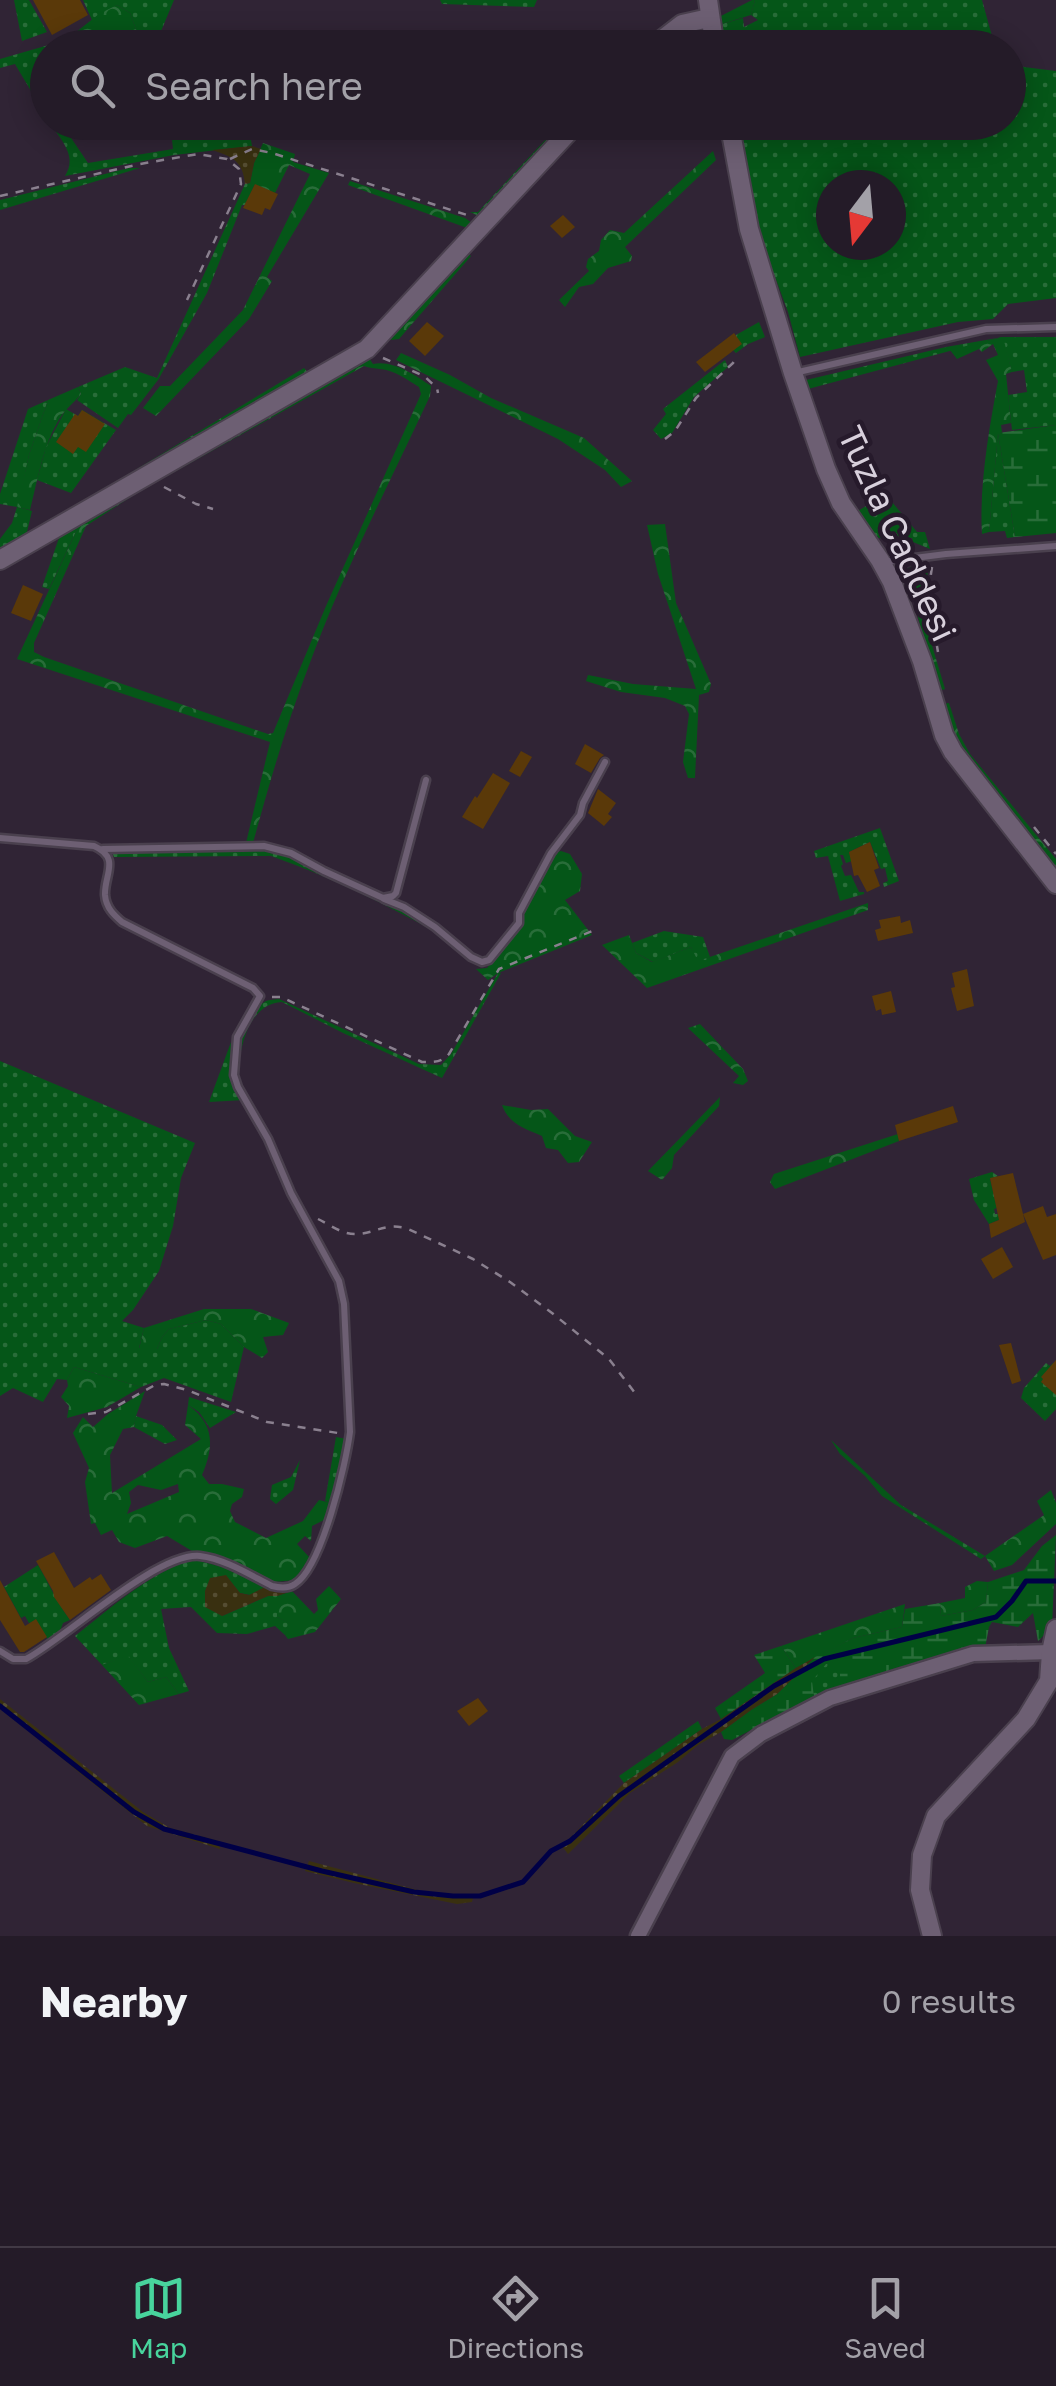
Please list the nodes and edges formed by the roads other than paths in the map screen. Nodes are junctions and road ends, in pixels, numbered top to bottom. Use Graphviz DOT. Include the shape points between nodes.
graph roads {
  1 [pos="709,9"];
  2 [pos="674,30"];
  3 [pos="561,140"];
  4 [pos="732,140"];
  5 [pos="1056,327"];
  6 [pos="793,374"];
  7 [pos="1056,546"];
  8 [pos="0,560"];
  9 [pos="881,562"];
  10 [pos="605,762"];
  11 [pos="426,780"];
  12 [pos="0,838"];
  13 [pos="102,849"];
  14 [pos="1056,884"];
  15 [pos="383,898"];
  16 [pos="1056,1629"];
  17 [pos="0,1651"];
  18 [pos="1051,1652"];
  19 [pos="1050,1692"];
  20 [pos="638,1936"];
  21 [pos="932,1936"];
  1 -- 2 [label="main road"];
  3 -- 8 [label="main road" via="367,349"];
  4 -- 6 [label="main road, Tuzla Caddesi" via="749,230"];
  5 -- 6 [label="lane" via="986,328"];
  6 -- 9 [label="main road, Tuzla Caddesi" via="833,486"];
  7 -- 9 [label="lane"];
  9 -- 14 [label="main road, Tuzla Caddesi" via="903,608 944,736"];
  10 -- 15 [label="lane" via="519,923 489,960 471,957"];
  11 -- 15 [label="lane" via="396,893"];
  12 -- 13 [label="lane"];
  13 -- 15 [label="lane" via="264,846"];
  13 -- 17 [label="lane" via="110,864 105,894 111,912 260,996 237,1037 234,1075 339,1282 349,1436 316,1556 293,1586 272,1586 217,1560 188,1556 154,1570 26,1659"];
  16 -- 18 [label="main road"];
  18 -- 19 [label="main road"];
  18 -- 20 [label="street" via="973,1654 830,1698 761,1734 732,1756"];
  19 -- 21 [label="main road" via="936,1816 922,1855 920,1890"];
}
